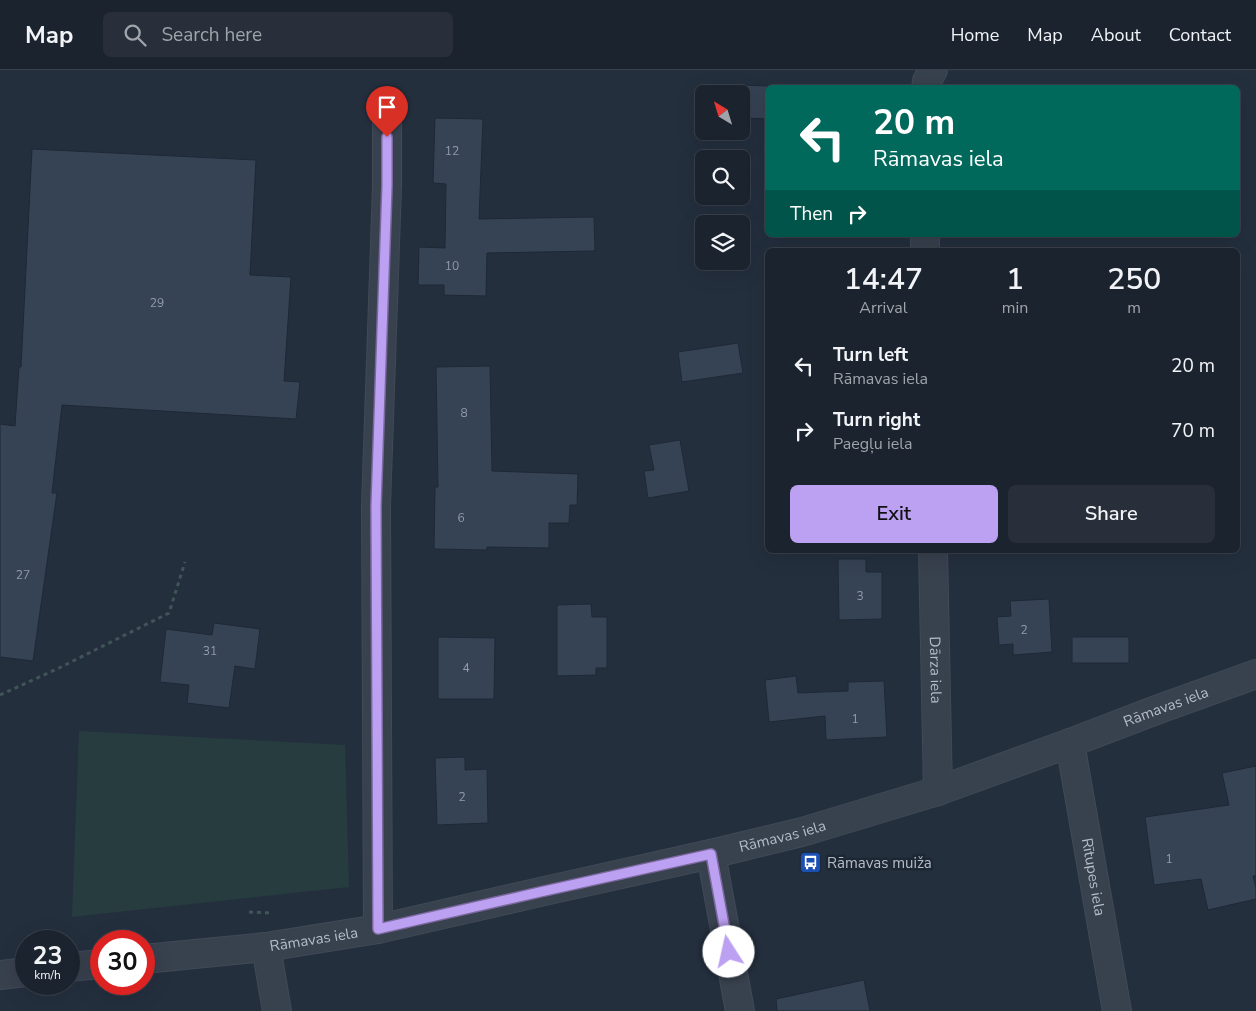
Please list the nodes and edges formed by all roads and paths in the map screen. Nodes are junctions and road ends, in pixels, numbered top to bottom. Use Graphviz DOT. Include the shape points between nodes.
graph roads {
  1 [pos="933,70"];
  2 [pos="926,85"];
  3 [pos="387,104"];
  4 [pos="933,553"];
  5 [pos="185,562"];
  6 [pos="1256,674"];
  7 [pos="0,695"];
  8 [pos="1070,743"];
  9 [pos="938,791"];
  10 [pos="711,854"];
  11 [pos="249,912"];
  12 [pos="275,912"];
  13 [pos="378,929"];
  14 [pos="266,947"];
  15 [pos="155,958"];
  16 [pos="15,973"];
  17 [pos="0,975"];
  18 [pos="277,1011"];
  19 [pos="740,1011"];
  20 [pos="1118,1011"];
  1 -- 2 [label="street"];
  3 -- 13 [label="street" via="376,506"];
  4 -- 9 [label="street, Dārza iela"];
  5 -- 7 [label="path" via="169,613"];
  6 -- 8 [label="street, Rāmavas iela"];
  8 -- 9 [label="street, Rāmavas iela"];
  8 -- 20 [label="street, Rītupes iela"];
  9 -- 10 [label="street, Rāmavas iela" via="802,832"];
  10 -- 13 [label="street, Rāmavas iela"];
  10 -- 19 [label="street"];
  11 -- 12 [label="path"];
  13 -- 14 [label="street, Rāmavas iela"];
  14 -- 15 [label="street, Rāmavas iela"];
  14 -- 18 [label="street"];
  16 -- 17 [label="street"];
}
